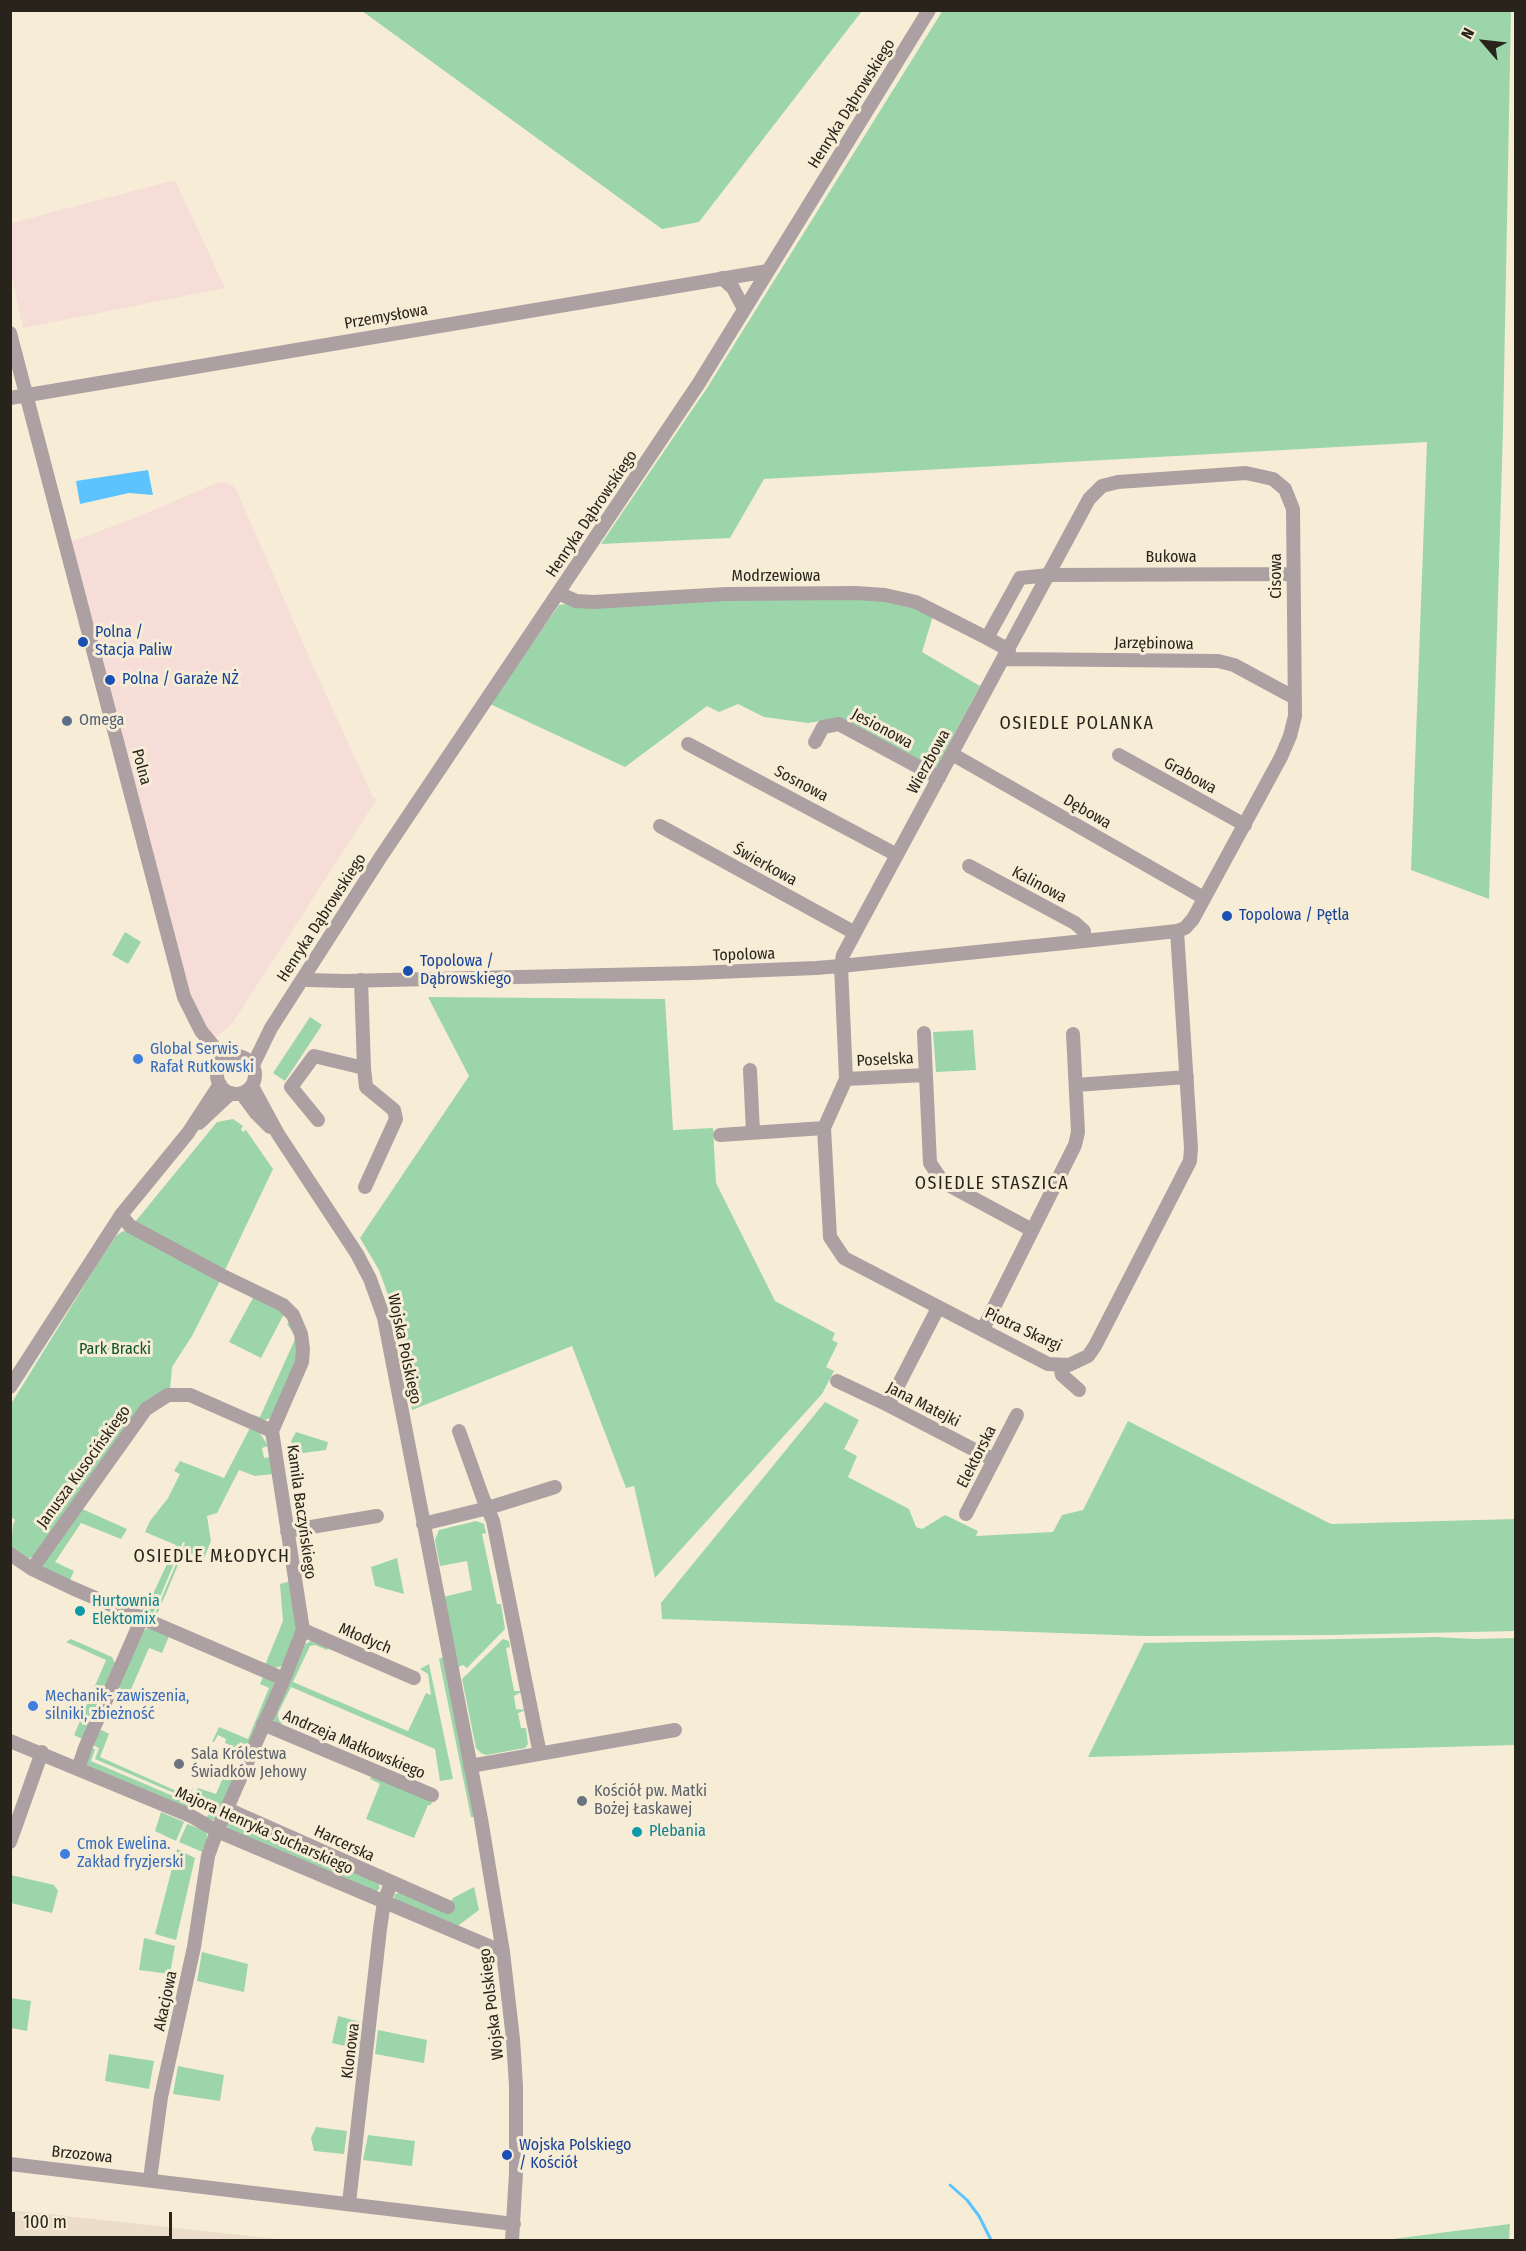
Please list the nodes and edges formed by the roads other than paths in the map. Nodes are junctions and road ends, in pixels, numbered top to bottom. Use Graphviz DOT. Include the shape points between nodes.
graph roads {
  1 [pos="929,10"];
  2 [pos="768,271"];
  3 [pos="722,278"];
  4 [pos="744,309"];
  5 [pos="10,333"];
  6 [pos="27,396"];
  7 [pos="10,398"];
  8 [pos="1293,574"];
  9 [pos="1049,575"];
  10 [pos="558,593"];
  11 [pos="987,638"];
  12 [pos="1007,655"];
  13 [pos="1295,698"];
  14 [pos="815,742"];
  15 [pos="688,744"];
  16 [pos="952,754"];
  17 [pos="1119,755"];
  18 [pos="939,778"];
  19 [pos="1245,825"];
  20 [pos="660,826"];
  21 [pos="897,855"];
  22 [pos="969,866"];
  23 [pos="1204,898"];
  24 [pos="1181,929"];
  25 [pos="855,933"];
  26 [pos="1084,941"];
  27 [pos="841,966"];
  28 [pos="303,978"];
  29 [pos="361,980"];
  30 [pos="924,1033"];
  31 [pos="1073,1034"];
  32 [pos="225,1060"];
  33 [pos="248,1061"];
  34 [pos="364,1068"];
  35 [pos="750,1070"];
  36 [pos="925,1075"];
  37 [pos="1187,1077"];
  38 [pos="846,1079"];
  39 [pos="220,1084"];
  40 [pos="1076,1085"];
  41 [pos="242,1091"];
  42 [pos="318,1120"];
  43 [pos="824,1128"];
  44 [pos="753,1132"];
  45 [pos="188,1133"];
  46 [pos="720,1135"];
  47 [pos="365,1187"];
  48 [pos="121,1215"];
  49 [pos="1032,1230"];
  50 [pos="938,1308"];
  51 [pos="983,1329"];
  52 [pos="1060,1366"];
  53 [pos="14,1371"];
  54 [pos="837,1381"];
  55 [pos="10,1386"];
  56 [pos="1079,1390"];
  57 [pos="888,1405"];
  58 [pos="1017,1415"];
  59 [pos="272,1431"];
  60 [pos="459,1431"];
  61 [pos="994,1460"];
  62 [pos="555,1488"];
  63 [pos="488,1508"];
  64 [pos="966,1514"];
  65 [pos="377,1516"];
  66 [pos="423,1524"];
  67 [pos="287,1531"];
  68 [pos="10,1554"];
  69 [pos="32,1569"];
  70 [pos="142,1618"];
  71 [pos="303,1630"];
  72 [pos="284,1678"];
  73 [pos="414,1678"];
  74 [pos="264,1725"];
  75 [pos="675,1730"];
  76 [pos="10,1741"];
  77 [pos="42,1752"];
  78 [pos="540,1754"];
  79 [pos="470,1766"];
  80 [pos="78,1769"];
  81 [pos="432,1796"];
  82 [pos="227,1809"];
  83 [pos="217,1831"];
  84 [pos="10,1842"];
  85 [pos="391,1883"];
  86 [pos="384,1902"];
  87 [pos="448,1907"];
  88 [pos="503,1952"];
  89 [pos="10,2164"];
  90 [pos="150,2180"];
  91 [pos="349,2204"];
  92 [pos="514,2224"];
  93 [pos="512,2241"];
  1 -- 2 [label="street, Henryka Dąbrowskiego"];
  2 -- 3 [label="street, Przemysłowa"];
  2 -- 4 [label="street, Henryka Dąbrowskiego"];
  3 -- 4 [label="street" via="733,288"];
  3 -- 6 [label="street, Przemysłowa"];
  4 -- 10 [label="street, Henryka Dąbrowskiego"];
  5 -- 6 [label="street, Polna"];
  6 -- 7 [label="street, Przemysłowa"];
  6 -- 32 [label="street, Polna" via="184,997 197,1026"];
  8 -- 9 [label="street, Bukowa"];
  8 -- 9 [label="street, Cisowa" via="1293,509 1285,489 1273,479 1246,474 1102,486 1089,499"];
  8 -- 13 [label="street, Cisowa"];
  9 -- 11 [label="street, Bukowa" via="1020,578"];
  9 -- 12 [label="street, Wierzbowa"];
  10 -- 11 [label="street, Modrzewiowa" via="576,602 726,594 885,595 916,602"];
  10 -- 28 [label="street, Henryka Dąbrowskiego"];
  11 -- 12 [label="street, Modrzewiowa"];
  12 -- 13 [label="street, Jarzębinowa" via="1218,661 1234,665"];
  12 -- 16 [label="street, Wierzbowa"];
  13 -- 19 [label="street, Cisowa" via="1290,736"];
  14 -- 18 [label="street, Jesionowa" via="823,727 839,724"];
  15 -- 21 [label="street, Sosnowa"];
  16 -- 18 [label="street, Wierzbowa"];
  16 -- 23 [label="street, Dębowa"];
  17 -- 19 [label="street, Grabowa"];
  18 -- 21 [label="street, Wierzbowa"];
  19 -- 23 [label="street, Cisowa"];
  20 -- 25 [label="street, Świerkowa"];
  21 -- 25 [label="street, Wierzbowa"];
  22 -- 26 [label="street, Kalinowa" via="1075,923 1084,931"];
  23 -- 24 [label="street, Cisowa" via="1190,924"];
  24 -- 26 [label="street, Topolowa"];
  24 -- 37 [label="street, Piotra Skargi"];
  25 -- 27 [label="street, Wierzbowa"];
  26 -- 27 [label="street, Topolowa"];
  27 -- 29 [label="street, Topolowa"];
  27 -- 38 [label="street, Piotra Skargi"];
  28 -- 29 [label="street, Topolowa"];
  28 -- 33 [label="street, Henryka Dąbrowskiego"];
  29 -- 34 [label="street"];
  30 -- 36 [label="street"];
  31 -- 40 [label="street"];
  32 -- 33 [label="street" via="236,1056"];
  32 -- 39 [label="street" via="218,1071"];
  33 -- 41 [label="street" via="255,1076"];
  34 -- 42 [label="street" via="314,1056 291,1087"];
  34 -- 47 [label="street" via="366,1087 394,1110 396,1119"];
  35 -- 44 [label="street"];
  36 -- 38 [label="street, Poselska"];
  36 -- 49 [label="street" via="930,1163 936,1172 943,1182"];
  37 -- 40 [label="street"];
  37 -- 52 [label="street, Piotra Skargi" via="1190,1161 1091,1352"];
  38 -- 43 [label="street, Piotra Skargi"];
  39 -- 41 [label="street"];
  39 -- 45 [label="street"];
  40 -- 49 [label="street" via="1075,1145"];
  41 -- 45 [label="street"];
  41 -- 66 [label="street, Wojska Polskiego" via="256,1113 278,1134 357,1254 377,1297"];
  43 -- 44 [label="street"];
  43 -- 50 [label="street, Piotra Skargi" via="831,1237 844,1258"];
  44 -- 46 [label="street"];
  45 -- 48 [label="street"];
  48 -- 53 [label="street"];
  48 -- 59 [label="street, Kamila Baczyńskiego" via="130,1226 283,1305 293,1316 301,1334 302,1362"];
  49 -- 51 [label="street"];
  50 -- 51 [label="street, Piotra Skargi"];
  50 -- 57 [label="street"];
  51 -- 52 [label="street, Piotra Skargi" via="1048,1364"];
  52 -- 56 [label="street" via="1062,1376"];
  53 -- 55 [label="street"];
  54 -- 57 [label="street, Jana Matejki"];
  57 -- 61 [label="street, Jana Matejki"];
  58 -- 61 [label="street, Elektorska"];
  59 -- 67 [label="street, Kamila Baczyńskiego"];
  59 -- 69 [label="street, Janusza Kusocińskiego" via="190,1395 168,1395 146,1409"];
  60 -- 63 [label="street"];
  61 -- 64 [label="street, Elektorska"];
  62 -- 63 [label="street"];
  63 -- 66 [label="street"];
  63 -- 78 [label="street"];
  65 -- 67 [label="street"];
  66 -- 79 [label="street, Wojska Polskiego"];
  67 -- 71 [label="street, Kamila Baczyńskiego"];
  68 -- 69 [label="street"];
  69 -- 70 [label="street"];
  70 -- 72 [label="street"];
  70 -- 80 [label="street"];
  71 -- 72 [label="street"];
  71 -- 73 [label="street, Młodych"];
  72 -- 74 [label="street"];
  74 -- 81 [label="street, Andrzeja Małkowskiego"];
  74 -- 82 [label="street"];
  75 -- 78 [label="street"];
  76 -- 77 [label="street, Majora Henryka Sucharskiego"];
  77 -- 80 [label="street, Majora Henryka Sucharskiego"];
  77 -- 84 [label="street"];
  78 -- 79 [label="street"];
  79 -- 88 [label="street, Wojska Polskiego"];
  80 -- 83 [label="street, Majora Henryka Sucharskiego" via="191,1816"];
  82 -- 83 [label="street"];
  82 -- 85 [label="street, Harcerska"];
  83 -- 86 [label="street, Majora Henryka Sucharskiego"];
  83 -- 90 [label="street, Akacjowa" via="208,1856 194,1947 161,2097"];
  85 -- 86 [label="street, Klonowa"];
  85 -- 87 [label="street, Harcerska"];
  86 -- 88 [label="street, Majora Henryka Sucharskiego"];
  86 -- 91 [label="street, Klonowa"];
  88 -- 92 [label="street, Wojska Polskiego" via="516,2078"];
  89 -- 90 [label="street, Brzozowa"];
  90 -- 91 [label="street, Brzozowa"];
  91 -- 92 [label="street, Brzozowa"];
  92 -- 93 [label="street, Wojska Polskiego"];
}
